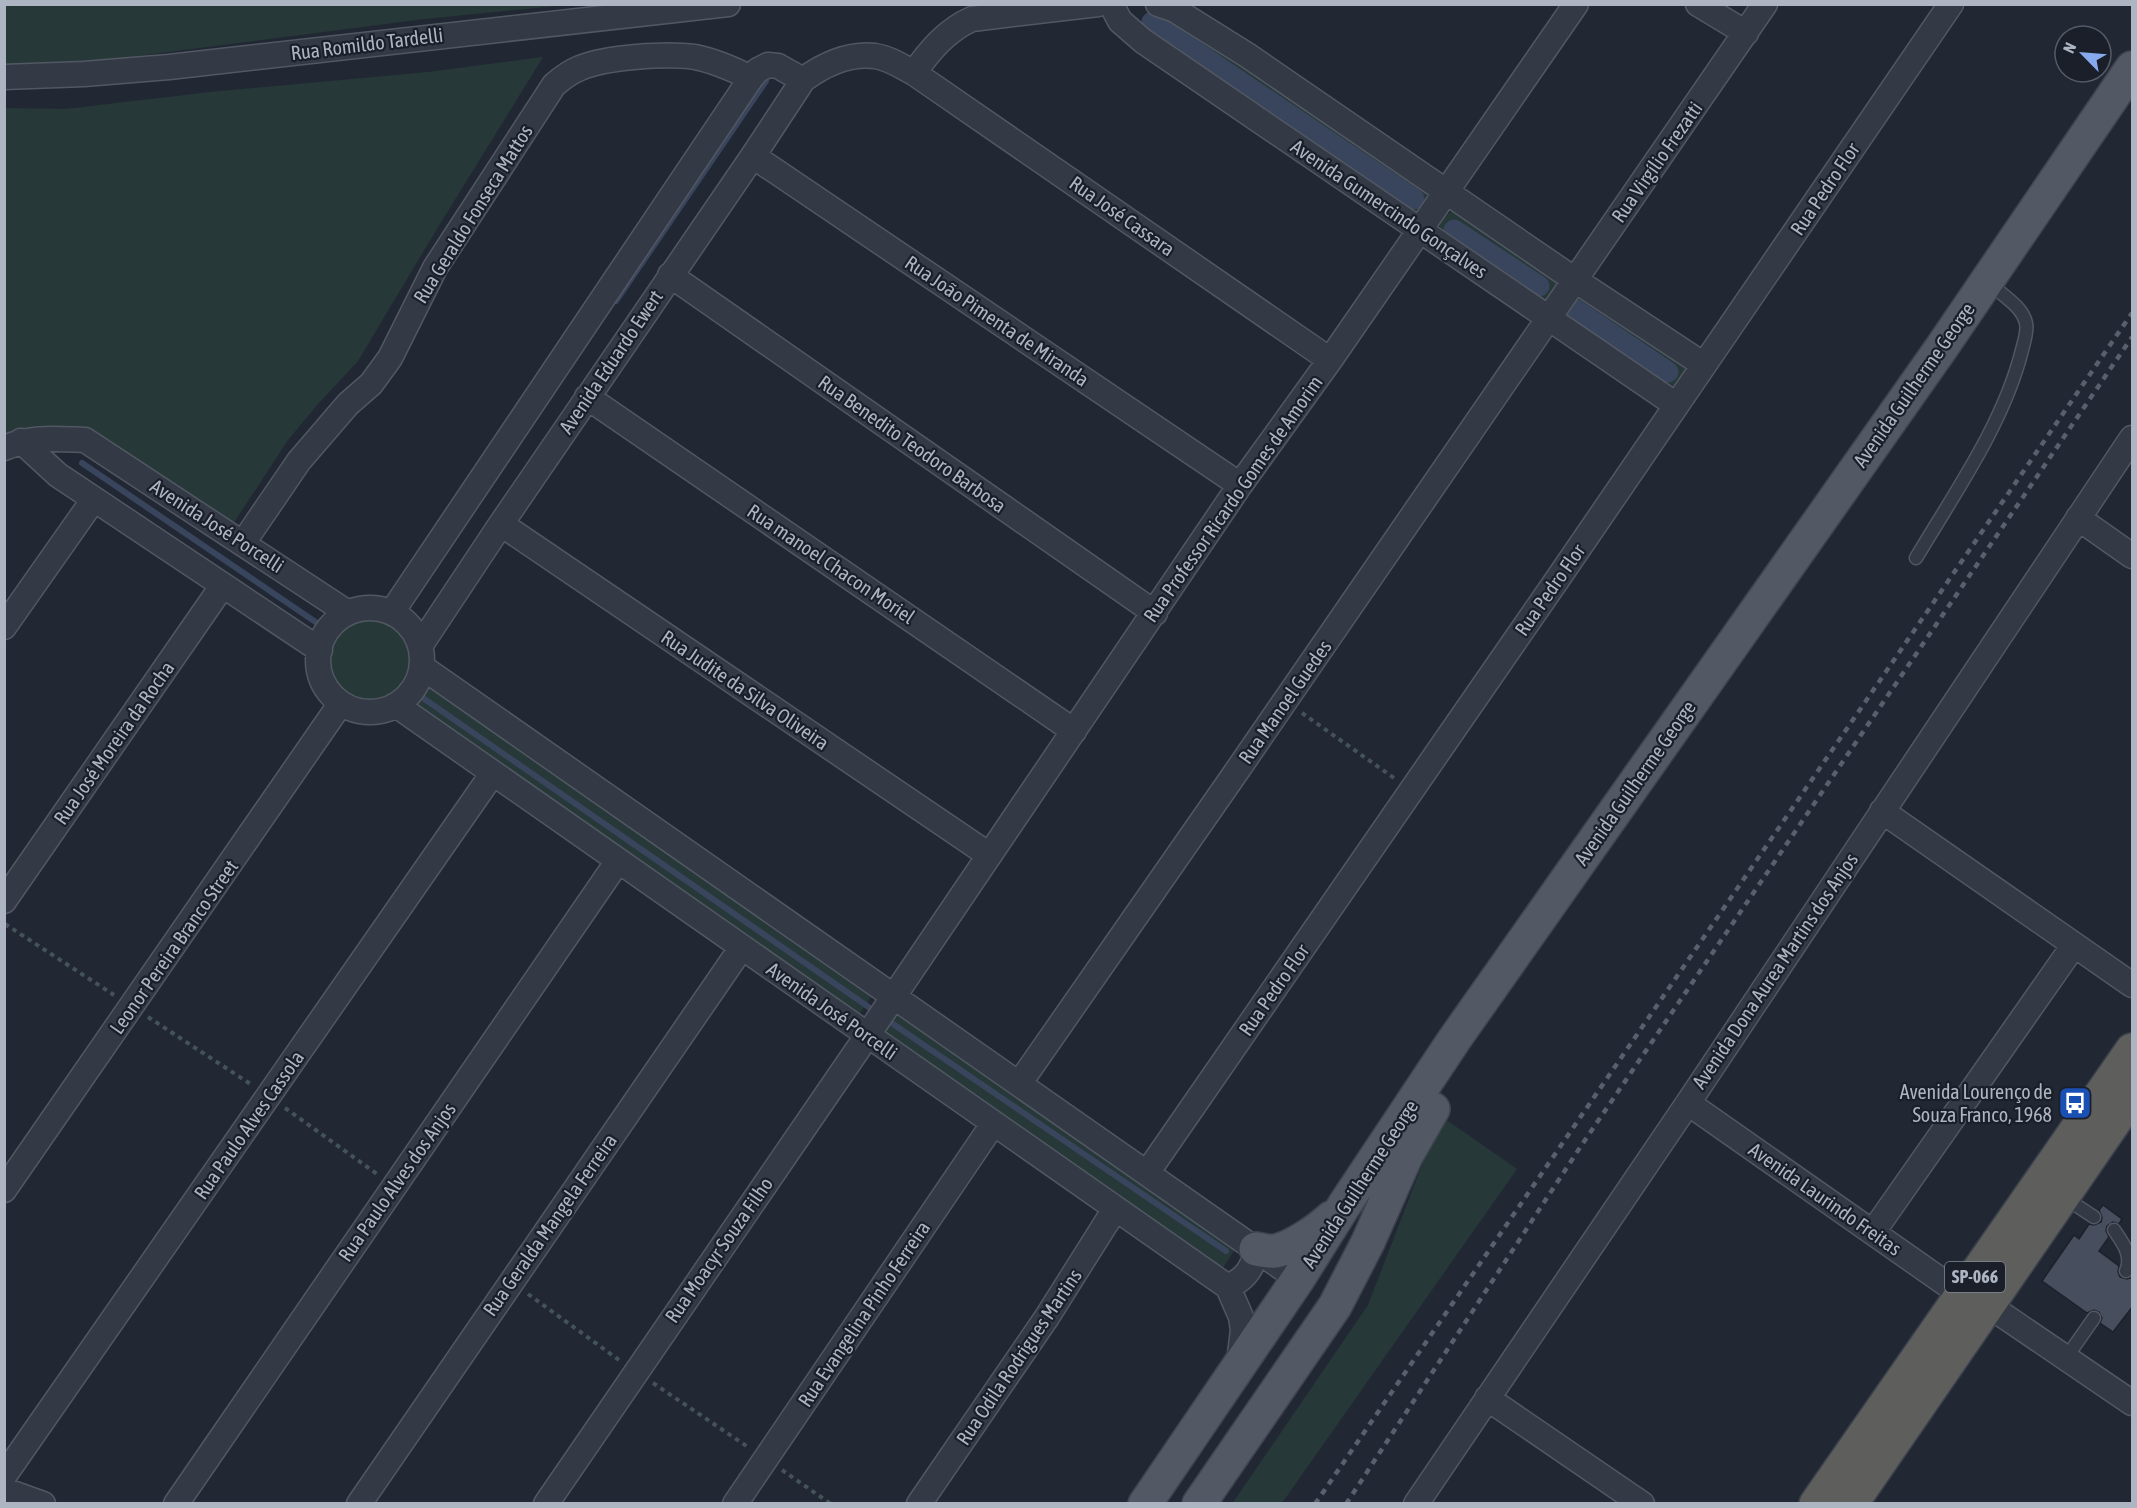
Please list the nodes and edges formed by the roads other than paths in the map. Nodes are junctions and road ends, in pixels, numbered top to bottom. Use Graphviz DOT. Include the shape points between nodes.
graph roads {
  1 [pos="728,4"];
  2 [pos="1098,4"];
  3 [pos="1111,4"];
  4 [pos="1158,4"];
  5 [pos="1576,4"];
  6 [pos="1698,4"];
  7 [pos="1765,4"];
  8 [pos="1951,4"];
  9 [pos="1746,33"];
  10 [pos="2133,68"];
  11 [pos="914,73"];
  12 [pos="4,77"];
  13 [pos="751,78"];
  14 [pos="803,80"];
  15 [pos="2133,99"];
  16 [pos="753,156"];
  17 [pos="1447,190"];
  18 [pos="1419,230"];
  19 [pos="670,275"];
  20 [pos="1575,280"];
  21 [pos="2000,292"];
  22 [pos="1549,319"];
  23 [pos="1330,360"];
  24 [pos="1704,365"];
  25 [pos="588,397"];
  26 [pos="1676,405"];
  27 [pos="2133,438"];
  28 [pos="85,440"];
  29 [pos="13,444"];
  30 [pos="58,475"];
  31 [pos="1240,485"];
  32 [pos="94,499"];
  33 [pos="2078,518"];
  34 [pos="501,524"];
  35 [pos="243,543"];
  36 [pos="2133,556"];
  37 [pos="1916,558"];
  38 [pos="223,585"];
  39 [pos="392,612"];
  40 [pos="348,613"];
  41 [pos="1155,613"];
  42 [pos="4,627"];
  43 [pos="320,650"];
  44 [pos="421,656"];
  45 [pos="341,703"];
  46 [pos="396,705"];
  47 [pos="1074,731"];
  48 [pos="493,773"];
  49 [pos="1882,811"];
  50 [pos="989,855"];
  51 [pos="618,861"];
  52 [pos="4,902"];
  53 [pos="2074,945"];
  54 [pos="742,948"];
  55 [pos="2133,985"];
  56 [pos="894,997"];
  57 [pos="867,1036"];
  58 [pos="2133,1050"];
  59 [pos="1019,1083"];
  60 [pos="2133,1096"];
  61 [pos="1688,1102"];
  62 [pos="993,1124"];
  63 [pos="1147,1173"];
  64 [pos="4,1190"];
  65 [pos="2063,1197"];
  66 [pos="1345,1204"];
  67 [pos="1115,1209"];
  68 [pos="2094,1217"];
  69 [pos="2114,1230"];
  70 [pos="1873,1232"];
  71 [pos="1256,1249"];
  72 [pos="2126,1271"];
  73 [pos="1298,1279"];
  74 [pos="1227,1287"];
  75 [pos="1975,1300"];
  76 [pos="2094,1318"];
  77 [pos="2066,1358"];
  78 [pos="1239,1365"];
  79 [pos="1277,1389"];
  80 [pos="1487,1398"];
  81 [pos="2133,1403"];
  82 [pos="4,1476"];
  83 [pos="4,1490"];
  84 [pos="43,1503"];
  85 [pos="176,1503"];
  86 [pos="359,1503"];
  87 [pos="546,1503"];
  88 [pos="735,1503"];
  89 [pos="920,1503"];
  90 [pos="1145,1503"];
  91 [pos="1198,1503"];
  92 [pos="1416,1503"];
  93 [pos="1642,1503"];
  94 [pos="1816,1503"];
  95 [pos="1851,1503"];
  1 -- 12 [label="street, Rua Romildo Tardelli" via="159,68"];
  2 -- 11 [label="street" via="972,19 940,41"];
  3 -- 18 [label="street, Avenida Gumercindo Gonçalves" via="1120,21 1143,41"];
  4 -- 17 [label="street" via="1201,26"];
  5 -- 17 [label="street, Rua Professor Ricardo Gomes de Amorim"];
  6 -- 9 [label="street"];
  7 -- 9 [label="street, Rua Virgílio Frezatti"];
  8 -- 24 [label="street, Rua Pedro Flor"];
  9 -- 20 [label="street, Rua Virgílio Frezatti"];
  10 -- 66 [label="main road, Avenida Guilherme George" via="1942,347 1454,1040"];
  11 -- 14 [label="street, Rua José Cassara" via="891,60 873,56 827,64"];
  11 -- 23 [label="street, Rua José Cassara"];
  13 -- 14 [label="street" via="768,65 778,66"];
  13 -- 35 [label="street, Rua Geraldo Fonseca Mattos" via="716,62 678,56 583,66 554,85 435,268 390,358 299,461"];
  13 -- 39 [label="street"];
  14 -- 16 [label="street, Avenida Eduardo Ewert"];
  15 -- 21 [label="main road, Avenida Guilherme George"];
  16 -- 19 [label="street, Avenida Eduardo Ewert"];
  16 -- 31 [label="street, Rua João Pimenta de Miranda"];
  17 -- 18 [label="street, Rua Professor Ricardo Gomes de Amorim"];
  17 -- 20 [label="street"];
  18 -- 22 [label="street, Avenida Gumercindo Gonçalves"];
  18 -- 23 [label="street, Rua Professor Ricardo Gomes de Amorim"];
  19 -- 25 [label="street, Avenida Eduardo Ewert"];
  19 -- 41 [label="street, Rua Benedito Teodoro Barbosa"];
  20 -- 22 [label="street, Rua Virgílio Frezatti"];
  20 -- 24 [label="street"];
  21 -- 37 [label="lane" via="2023,314 2027,325 2021,356 1989,432"];
  21 -- 79 [label="main road, Avenida Guilherme George" via="1441,1097 1406,1156 1335,1306"];
  22 -- 26 [label="street, Avenida Gumercindo Gonçalves"];
  22 -- 59 [label="street, Rua Manoel Guedes"];
  23 -- 31 [label="street, Rua Professor Ricardo Gomes de Amorim"];
  24 -- 26 [label="street, Rua Pedro Flor"];
  25 -- 34 [label="street, Avenida Eduardo Ewert"];
  25 -- 47 [label="street, Rua manoel Chacon Moriel"];
  26 -- 63 [label="street, Rua Pedro Flor"];
  27 -- 33 [label="street, Avenida Dona Aurea Martins dos Anjos"];
  28 -- 29 [label="street" via="40,439"];
  28 -- 30 [label="street" via="63,460"];
  28 -- 35 [label="street, Avenida José Porcelli"];
  29 -- 30 [label="street"];
  30 -- 32 [label="street"];
  31 -- 41 [label="street, Rua Professor Ricardo Gomes de Amorim"];
  32 -- 38 [label="street"];
  32 -- 42 [label="street"];
  33 -- 36 [label="street"];
  33 -- 49 [label="street, Avenida Dona Aurea Martins dos Anjos"];
  34 -- 44 [label="street, Avenida Eduardo Ewert"];
  34 -- 50 [label="street, Rua Judite da Silva Oliveira"];
  35 -- 40 [label="street, Avenida José Porcelli"];
  38 -- 43 [label="street"];
  38 -- 52 [label="street, Rua José Moreira da Rocha"];
  39 -- 40 [label="street" via="363,608"];
  39 -- 44 [label="street" via="414,632"];
  40 -- 43 [label="street" via="328,629"];
  41 -- 47 [label="street, Rua Professor Ricardo Gomes de Amorim"];
  43 -- 45 [label="street" via="320,673 328,690"];
  44 -- 46 [label="street" via="419,678 410,694"];
  44 -- 56 [label="street"];
  45 -- 46 [label="street" via="366,711"];
  45 -- 64 [label="street, Leonor Pereira Branco Street"];
  46 -- 48 [label="street, Avenida José Porcelli"];
  47 -- 50 [label="street, Rua Professor Ricardo Gomes de Amorim"];
  48 -- 51 [label="street, Avenida José Porcelli"];
  48 -- 82 [label="street, Rua Paulo Alves Cassola"];
  49 -- 53 [label="street"];
  49 -- 61 [label="street, Avenida Dona Aurea Martins dos Anjos"];
  50 -- 56 [label="street, Rua Professor Ricardo Gomes de Amorim"];
  51 -- 54 [label="street, Avenida José Porcelli"];
  51 -- 85 [label="street, Rua Paulo Alves dos Anjos"];
  53 -- 55 [label="street"];
  53 -- 70 [label="street"];
  54 -- 57 [label="street, Avenida José Porcelli"];
  54 -- 86 [label="street, Rua Geralda Mangela Ferreira"];
  56 -- 57 [label="street, Rua Moacyr Souza Filho"];
  56 -- 59 [label="street"];
  57 -- 62 [label="street, Avenida José Porcelli"];
  57 -- 87 [label="street, Rua Moacyr Souza Filho"];
  58 -- 75 [label="highway, SP-066"];
  59 -- 63 [label="street"];
  60 -- 65 [label="highway, SP-066"];
  61 -- 70 [label="street, Avenida Laurindo Freitas"];
  61 -- 80 [label="street, Avenida Dona Aurea Martins dos Anjos"];
  62 -- 67 [label="street, Avenida José Porcelli"];
  62 -- 88 [label="street, Rua Evangelina Pinho Ferreira"];
  63 -- 71 [label="street"];
  65 -- 68 [label="lane"];
  65 -- 75 [label="highway, SP-066"];
  66 -- 71 [label="main road" via="1321,1227 1288,1246 1275,1251"];
  66 -- 73 [label="main road, Avenida Guilherme George"];
  67 -- 74 [label="street, Avenida José Porcelli"];
  67 -- 89 [label="street, Rua Odila Rodrigues Martins" via="1047,1317"];
  69 -- 72 [label="lane" via="2126,1250"];
  70 -- 75 [label="street, Avenida Laurindo Freitas"];
  71 -- 73 [label="street"];
  71 -- 74 [label="street" via="1255,1260 1245,1277"];
  73 -- 78 [label="main road, Avenida Guilherme George"];
  73 -- 79 [label="main road" via="1320,1292 1321,1307"];
  74 -- 78 [label="street" via="1241,1317"];
  75 -- 77 [label="street, Avenida Laurindo Freitas"];
  75 -- 94 [label="highway, SP-066"];
  75 -- 95 [label="highway, SP-066"];
  76 -- 77 [label="lane"];
  77 -- 81 [label="street, Avenida Laurindo Freitas"];
  78 -- 90 [label="main road, Avenida Guilherme George"];
  79 -- 91 [label="main road, Avenida Guilherme George"];
  80 -- 92 [label="street, Avenida Dona Aurea Martins dos Anjos"];
  80 -- 93 [label="street"];
  83 -- 84 [label="street"];
}
